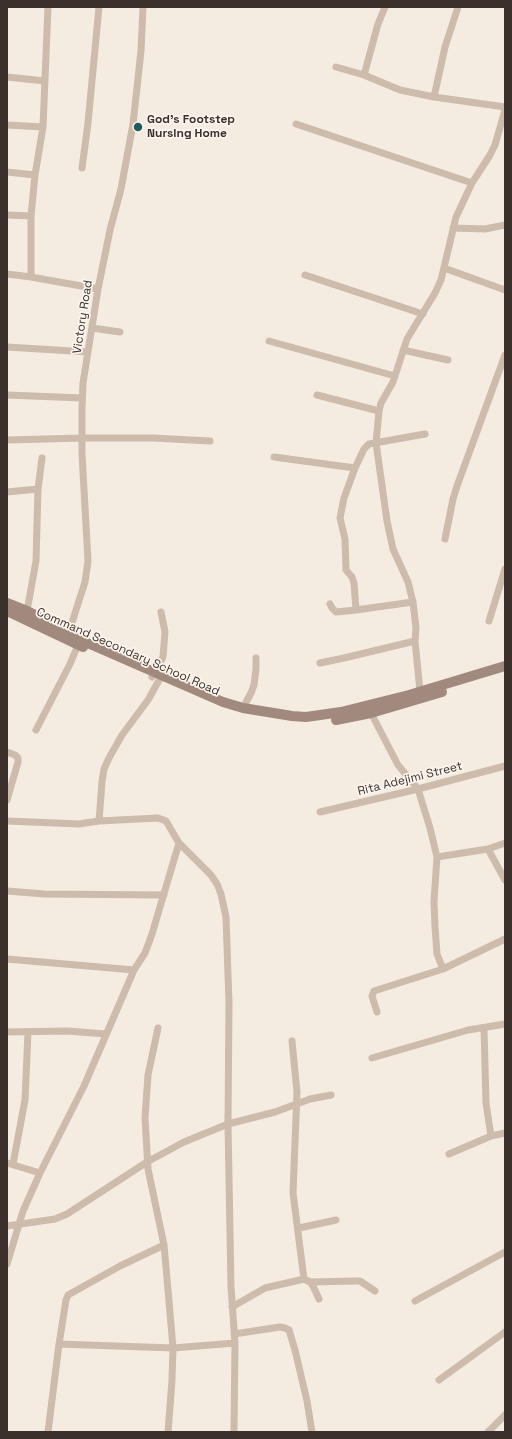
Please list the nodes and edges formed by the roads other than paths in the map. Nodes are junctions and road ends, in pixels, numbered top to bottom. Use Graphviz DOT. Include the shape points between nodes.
graph roads {
  1 [pos="48,7"];
  2 [pos="99,7"];
  3 [pos="143,7"];
  4 [pos="385,7"];
  5 [pos="458,7"];
  6 [pos="336,67"];
  7 [pos="364,75"];
  8 [pos="7,77"];
  9 [pos="45,80"];
  10 [pos="434,97"];
  11 [pos="505,108"];
  12 [pos="296,124"];
  13 [pos="7,125"];
  14 [pos="43,126"];
  15 [pos="82,168"];
  16 [pos="7,172"];
  17 [pos="35,175"];
  18 [pos="472,183"];
  19 [pos="7,215"];
  20 [pos="31,216"];
  21 [pos="505,225"];
  22 [pos="453,228"];
  23 [pos="444,268"];
  24 [pos="7,274"];
  25 [pos="305,275"];
  26 [pos="31,277"];
  27 [pos="98,289"];
  28 [pos="505,290"];
  29 [pos="423,314"];
  30 [pos="92,328"];
  31 [pos="120,332"];
  32 [pos="269,341"];
  33 [pos="7,347"];
  34 [pos="403,350"];
  35 [pos="88,352"];
  36 [pos="505,355"];
  37 [pos="448,360"];
  38 [pos="395,376"];
  39 [pos="7,395"];
  40 [pos="317,395"];
  41 [pos="82,398"];
  42 [pos="379,411"];
  43 [pos="426,434"];
  44 [pos="82,438"];
  45 [pos="7,440"];
  46 [pos="210,441"];
  47 [pos="376,443"];
  48 [pos="274,457"];
  49 [pos="42,458"];
  50 [pos="355,468"];
  51 [pos="38,489"];
  52 [pos="7,492"];
  53 [pos="445,539"];
  54 [pos="505,569"];
  55 [pos="413,602"];
  56 [pos="7,603"];
  57 [pos="330,604"];
  58 [pos="356,610"];
  59 [pos="7,611"];
  60 [pos="27,611"];
  61 [pos="161,612"];
  62 [pos="489,621"];
  63 [pos="68,632"];
  64 [pos="415,641"];
  65 [pos="78,645"];
  66 [pos="256,658"];
  67 [pos="320,662"];
  68 [pos="505,666"];
  69 [pos="505,673"];
  70 [pos="157,676"];
  71 [pos="420,691"];
  72 [pos="410,698"];
  73 [pos="239,709"];
  74 [pos="371,713"];
  75 [pos="36,730"];
  76 [pos="7,752"];
  77 [pos="505,766"];
  78 [pos="418,789"];
  79 [pos="7,800"];
  80 [pos="320,812"];
  81 [pos="7,821"];
  82 [pos="99,821"];
  83 [pos="179,843"];
  84 [pos="505,843"];
  85 [pos="488,849"];
  86 [pos="437,857"];
  87 [pos="505,880"];
  88 [pos="7,891"];
  89 [pos="164,894"];
  90 [pos="505,939"];
  91 [pos="7,959"];
  92 [pos="443,969"];
  93 [pos="134,970"];
  94 [pos="377,1012"];
  95 [pos="505,1024"];
  96 [pos="158,1028"];
  97 [pos="484,1028"];
  98 [pos="7,1032"];
  99 [pos="28,1032"];
  100 [pos="106,1034"];
  101 [pos="292,1042"];
  102 [pos="372,1058"];
  103 [pos="331,1095"];
  104 [pos="296,1104"];
  105 [pos="228,1124"];
  106 [pos="505,1133"];
  107 [pos="491,1136"];
  108 [pos="449,1154"];
  109 [pos="147,1162"];
  110 [pos="10,1163"];
  111 [pos="40,1173"];
  112 [pos="336,1220"];
  113 [pos="19,1224"];
  114 [pos="7,1226"];
  115 [pos="299,1228"];
  116 [pos="164,1245"];
  117 [pos="505,1252"];
  118 [pos="7,1264"];
  119 [pos="307,1281"];
  120 [pos="375,1291"];
  121 [pos="319,1299"];
  122 [pos="415,1301"];
  123 [pos="232,1307"];
  124 [pos="505,1332"];
  125 [pos="234,1334"];
  126 [pos="235,1343"];
  127 [pos="59,1344"];
  128 [pos="172,1348"];
  129 [pos="440,1380"];
  130 [pos="505,1415"];
  131 [pos="48,1432"];
  132 [pos="168,1432"];
  133 [pos="234,1432"];
  134 [pos="312,1432"];
  135 [pos="488,1432"];
  1 -- 9 [label="street"];
  2 -- 15 [label="street"];
  3 -- 27 [label="street, Victory Road" via="133,124"];
  4 -- 7 [label="street"];
  5 -- 10 [label="street" via="445,47"];
  6 -- 7 [label="street"];
  7 -- 10 [label="street" via="400,90"];
  8 -- 9 [label="street"];
  9 -- 14 [label="street"];
  10 -- 11 [label="street"];
  11 -- 18 [label="street" via="495,145"];
  12 -- 18 [label="street"];
  13 -- 14 [label="street"];
  14 -- 17 [label="street"];
  16 -- 17 [label="street"];
  17 -- 20 [label="street"];
  18 -- 22 [label="street" via="460,206"];
  19 -- 20 [label="street"];
  20 -- 26 [label="street"];
  21 -- 22 [label="street" via="485,229"];
  22 -- 23 [label="street"];
  23 -- 28 [label="street"];
  23 -- 29 [label="street" via="435,293"];
  24 -- 26 [label="street"];
  25 -- 29 [label="street"];
  26 -- 27 [label="street"];
  27 -- 30 [label="street, Victory Road"];
  29 -- 34 [label="street" via="410,333"];
  30 -- 31 [label="street"];
  30 -- 35 [label="street, Victory Road"];
  32 -- 38 [label="street"];
  33 -- 35 [label="street"];
  34 -- 37 [label="street"];
  34 -- 38 [label="street"];
  35 -- 41 [label="street, Victory Road"];
  36 -- 53 [label="street" via="457,486"];
  38 -- 42 [label="street"];
  39 -- 41 [label="street"];
  40 -- 42 [label="street"];
  41 -- 44 [label="street, Victory Road"];
  42 -- 47 [label="street"];
  43 -- 47 [label="street"];
  44 -- 45 [label="street"];
  44 -- 46 [label="street"];
  44 -- 63 [label="street, Victory Road" via="88,561 85,582"];
  47 -- 50 [label="street" via="366,447"];
  47 -- 55 [label="street" via="387,521"];
  48 -- 50 [label="street"];
  49 -- 51 [label="street"];
  50 -- 58 [label="street" via="340,518 345,539 346,570 354,583"];
  51 -- 52 [label="street"];
  51 -- 60 [label="street" via="36,562"];
  54 -- 62 [label="street"];
  55 -- 58 [label="street"];
  55 -- 64 [label="street"];
  56 -- 60 [label="main road, Command Secondary School Road"];
  57 -- 58 [label="street" via="336,612"];
  59 -- 65 [label="main road, Command Secondary School Road"];
  60 -- 63 [label="main road, Command Secondary School Road"];
  61 -- 70 [label="street" via="165,632 163,657"];
  63 -- 70 [label="main road, Command Secondary School Road"];
  64 -- 67 [label="street"];
  64 -- 71 [label="street"];
  65 -- 70 [label="main road, Command Secondary School Road"];
  65 -- 75 [label="street"];
  66 -- 73 [label="street" via="254,685"];
  68 -- 71 [label="main road"];
  69 -- 72 [label="main road"];
  70 -- 73 [label="main road, Command Secondary School Road" via="222,705"];
  70 -- 82 [label="street" via="148,700 122,735 104,769"];
  71 -- 72 [label="main road"];
  72 -- 73 [label="main road" via="306,717"];
  72 -- 74 [label="main road"];
  73 -- 74 [label="main road" via="280,721 309,723"];
  74 -- 78 [label="street" via="398,765"];
  76 -- 79 [label="street" via="15,755 18,762"];
  77 -- 78 [label="street, Rita Adejimi Street"];
  78 -- 80 [label="street, Rita Adejimi Street"];
  78 -- 86 [label="street"];
  81 -- 82 [label="street" via="79,824"];
  82 -- 83 [label="street" via="162,819 166,821"];
  83 -- 89 [label="street"];
  83 -- 105 [label="street" via="218,884 224,905 229,1003"];
  84 -- 85 [label="street"];
  85 -- 86 [label="street"];
  85 -- 87 [label="street"];
  86 -- 92 [label="street" via="435,927 437,954"];
  88 -- 89 [label="street" via="44,894"];
  89 -- 93 [label="street" via="145,953"];
  90 -- 92 [label="street"];
  91 -- 93 [label="street"];
  92 -- 94 [label="street" via="374,991 372,996"];
  93 -- 100 [label="street"];
  95 -- 97 [label="street"];
  96 -- 109 [label="street" via="146,1093"];
  97 -- 102 [label="street" via="468,1030"];
  97 -- 107 [label="street" via="486,1103"];
  98 -- 99 [label="street"];
  99 -- 100 [label="street"];
  99 -- 110 [label="street" via="25,1100"];
  100 -- 111 [label="street" via="84,1086"];
  101 -- 104 [label="street" via="298,1092"];
  103 -- 104 [label="street"];
  104 -- 105 [label="street"];
  104 -- 115 [label="street" via="293,1193"];
  105 -- 109 [label="street" via="184,1142"];
  105 -- 123 [label="street"];
  106 -- 107 [label="street"];
  107 -- 108 [label="street"];
  109 -- 113 [label="street" via="67,1214 54,1219"];
  109 -- 116 [label="street"];
  110 -- 111 [label="street"];
  111 -- 113 [label="street"];
  112 -- 115 [label="street"];
  113 -- 114 [label="street"];
  113 -- 118 [label="street"];
  115 -- 119 [label="street"];
  116 -- 127 [label="street" via="68,1295"];
  116 -- 128 [label="street"];
  117 -- 122 [label="street"];
  119 -- 120 [label="street" via="356,1281"];
  119 -- 121 [label="street"];
  119 -- 123 [label="street" via="266,1288"];
  123 -- 125 [label="street"];
  124 -- 129 [label="street"];
  125 -- 126 [label="street"];
  125 -- 134 [label="street" via="280,1327 289,1330"];
  126 -- 128 [label="street"];
  126 -- 133 [label="street"];
  127 -- 128 [label="street"];
  127 -- 131 [label="street"];
  128 -- 132 [label="street"];
  130 -- 135 [label="street"];
}
